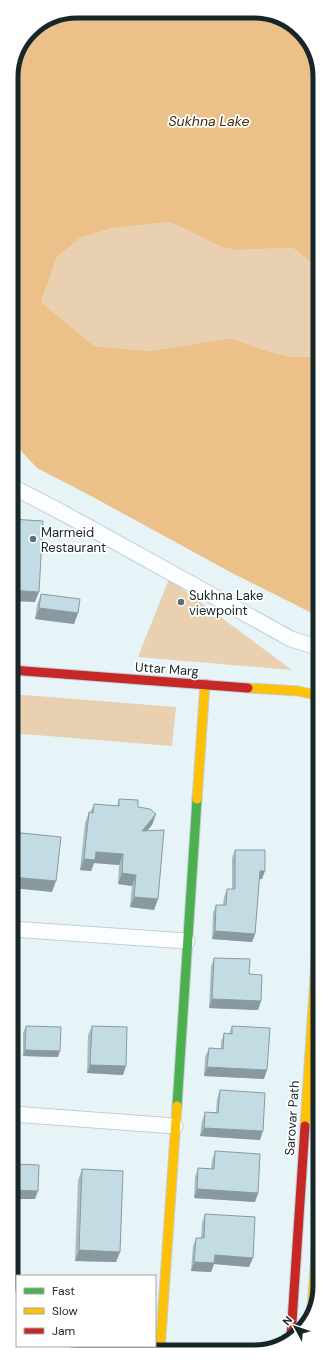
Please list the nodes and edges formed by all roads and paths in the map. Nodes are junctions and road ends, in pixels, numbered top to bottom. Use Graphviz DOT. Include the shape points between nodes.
graph roads {
  1 [pos="18,490"];
  2 [pos="313,646"];
  3 [pos="18,671"];
  4 [pos="205,684"];
  5 [pos="313,694"];
  6 [pos="18,929"];
  7 [pos="187,941"];
  8 [pos="313,1007"];
  9 [pos="18,1114"];
  10 [pos="175,1126"];
  11 [pos="159,1295"];
  12 [pos="291,1332"];
  13 [pos="160,1345"];
  1 -- 2 [label="street" via="291,639"];
  3 -- 4 [label="main road, Uttar Marg"];
  4 -- 5 [label="main road, Uttar Marg"];
  4 -- 7 [label="main road"];
  6 -- 7 [label="street"];
  7 -- 10 [label="main road"];
  8 -- 12 [label="main road, Sarovar Path"];
  9 -- 10 [label="street"];
  10 -- 11 [label="main road"];
  11 -- 13 [label="main road"];
}
